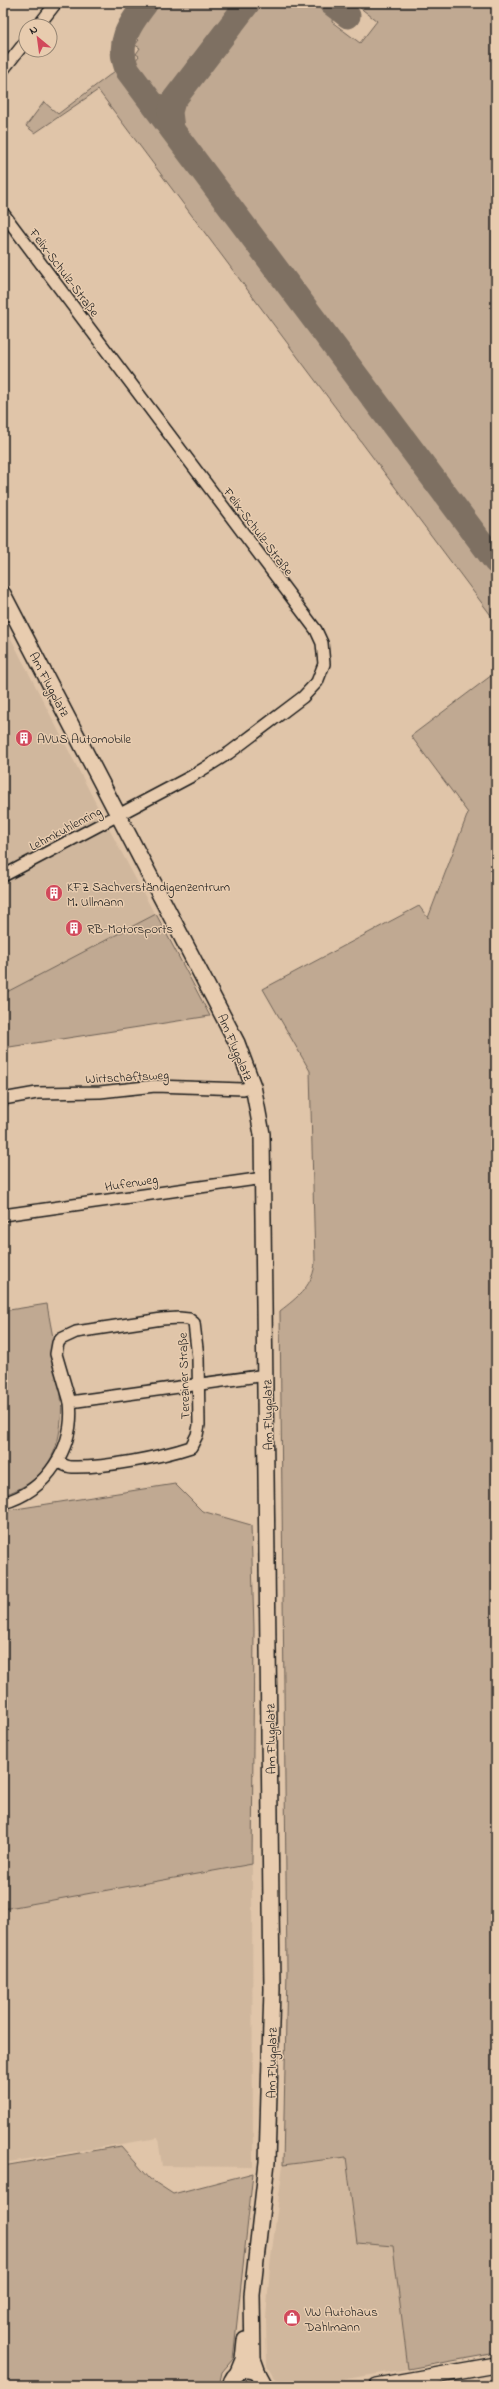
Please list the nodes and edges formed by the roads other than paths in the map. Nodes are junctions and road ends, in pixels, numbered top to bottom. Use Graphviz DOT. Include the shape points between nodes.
graph roads {
  1 [pos="56,3"];
  2 [pos="44,18"];
  3 [pos="18,51"];
  4 [pos="3,70"];
  5 [pos="3,212"];
  6 [pos="3,594"];
  7 [pos="118,815"];
  8 [pos="3,876"];
  9 [pos="253,1086"];
  10 [pos="3,1099"];
  11 [pos="264,1178"];
  12 [pos="3,1215"];
  13 [pos="266,1375"];
  14 [pos="198,1384"];
  15 [pos="70,1402"];
  16 [pos="58,1462"];
  17 [pos="3,1503"];
  18 [pos="252,2296"];
  19 [pos="496,2365"];
  20 [pos="238,2372"];
  21 [pos="264,2382"];
  22 [pos="230,2386"];
  23 [pos="377,2386"];
  1 -- 2 [label="street"];
  3 -- 4 [label="street"];
  5 -- 7 [label="street, Felix-Schulz-Straße" via="316,630 324,650 321,675 303,697 210,765"];
  6 -- 7 [label="street, Am Flugplatz"];
  7 -- 8 [label="street, Lehmkuhlenring"];
  7 -- 9 [label="street, Am Flugplatz" via="237,1043"];
  9 -- 10 [label="street, Wirtschaftsweg" via="243,1089 155,1086 100,1092 37,1093"];
  9 -- 11 [label="street, Am Flugplatz" via="262,1134"];
  11 -- 12 [label="street, Hufenweg"];
  11 -- 13 [label="street, Am Flugplatz"];
  13 -- 14 [label="street"];
  13 -- 18 [label="street, Am Flugplatz" via="272,2009 267,2162"];
  14 -- 15 [label="street"];
  14 -- 15 [label="street, Tereziner Straße" via="194,1323 189,1319 162,1319 76,1332 61,1339 56,1354"];
  14 -- 16 [label="street, Tereziner Straße" via="199,1425 191,1447 172,1453 92,1466 70,1467"];
  15 -- 16 [label="street, Tereziner Straße" via="69,1433"];
  16 -- 17 [label="street, Tereziner Straße" via="43,1480 28,1492"];
  18 -- 20 [label="street, Am Flugplatz" via="243,2360"];
  18 -- 21 [label="street, Am Flugplatz" via="253,2360"];
  19 -- 23 [label="street"];
  20 -- 21 [label="street" via="249,2369"];
  20 -- 22 [label="street, Am Flugplatz"];
}
